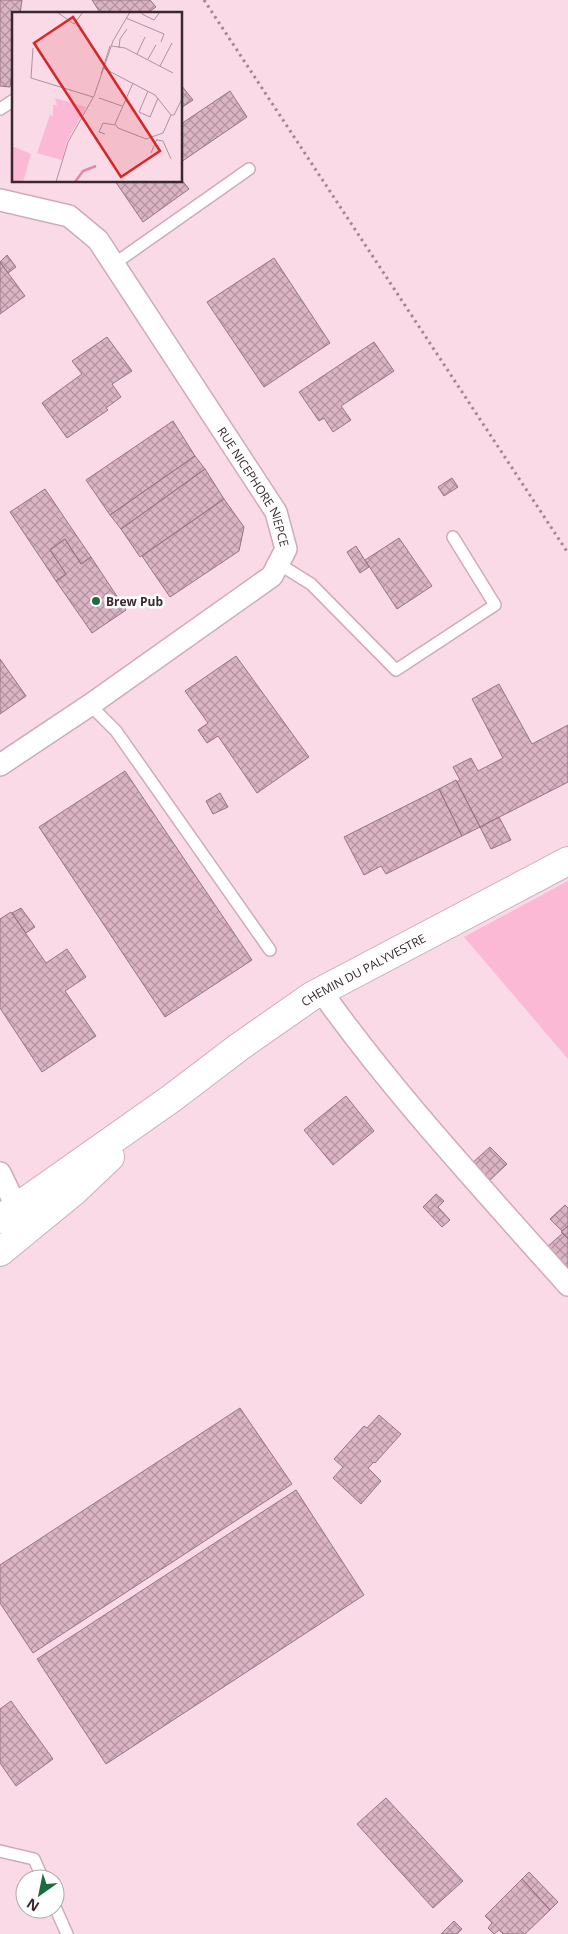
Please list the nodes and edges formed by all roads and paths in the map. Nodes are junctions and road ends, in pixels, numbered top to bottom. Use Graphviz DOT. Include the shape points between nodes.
graph roads {
  1 [pos="204,0"];
  2 [pos="12,101"];
  3 [pos="0,109"];
  4 [pos="248,169"];
  5 [pos="0,200"];
  6 [pos="114,264"];
  7 [pos="453,537"];
  8 [pos="568,553"];
  9 [pos="280,564"];
  10 [pos="90,705"];
  11 [pos="0,765"];
  12 [pos="568,861"];
  13 [pos="270,950"];
  14 [pos="321,991"];
  15 [pos="0,1173"];
  16 [pos="16,1217"];
  17 [pos="0,1252"];
  18 [pos="568,1285"];
  19 [pos="0,1851"];
  20 [pos="38,1869"];
  21 [pos="60,1919"];
  22 [pos="66,1934"];
  1 -- 8 [label="path"];
  2 -- 3 [label="lane"];
  4 -- 6 [label="lane"];
  5 -- 6 [label="street, RUE NICEPHORE NIEPCE" via="69,216 98,240"];
  6 -- 9 [label="street, RUE NICEPHORE NIEPCE" via="276,512 286,549"];
  7 -- 9 [label="lane" via="495,605 396,670 311,584"];
  9 -- 10 [label="street, RUE NICEPHORE NIEPCE" via="272,576"];
  10 -- 11 [label="street, RUE NICEPHORE NIEPCE"];
  10 -- 13 [label="lane" via="116,731"];
  12 -- 14 [label="street, CHEMIN DU PALYVESTRE"];
  14 -- 16 [label="street, CHEMIN DU PALYVESTRE" via="239,1047"];
  14 -- 18 [label="street" via="431,1130"];
  15 -- 16 [label="street"];
  16 -- 17 [label="street, CHEMIN DU PALYVESTRE"];
  19 -- 20 [label="lane" via="34,1859"];
  21 -- 22 [label="lane"];
}
